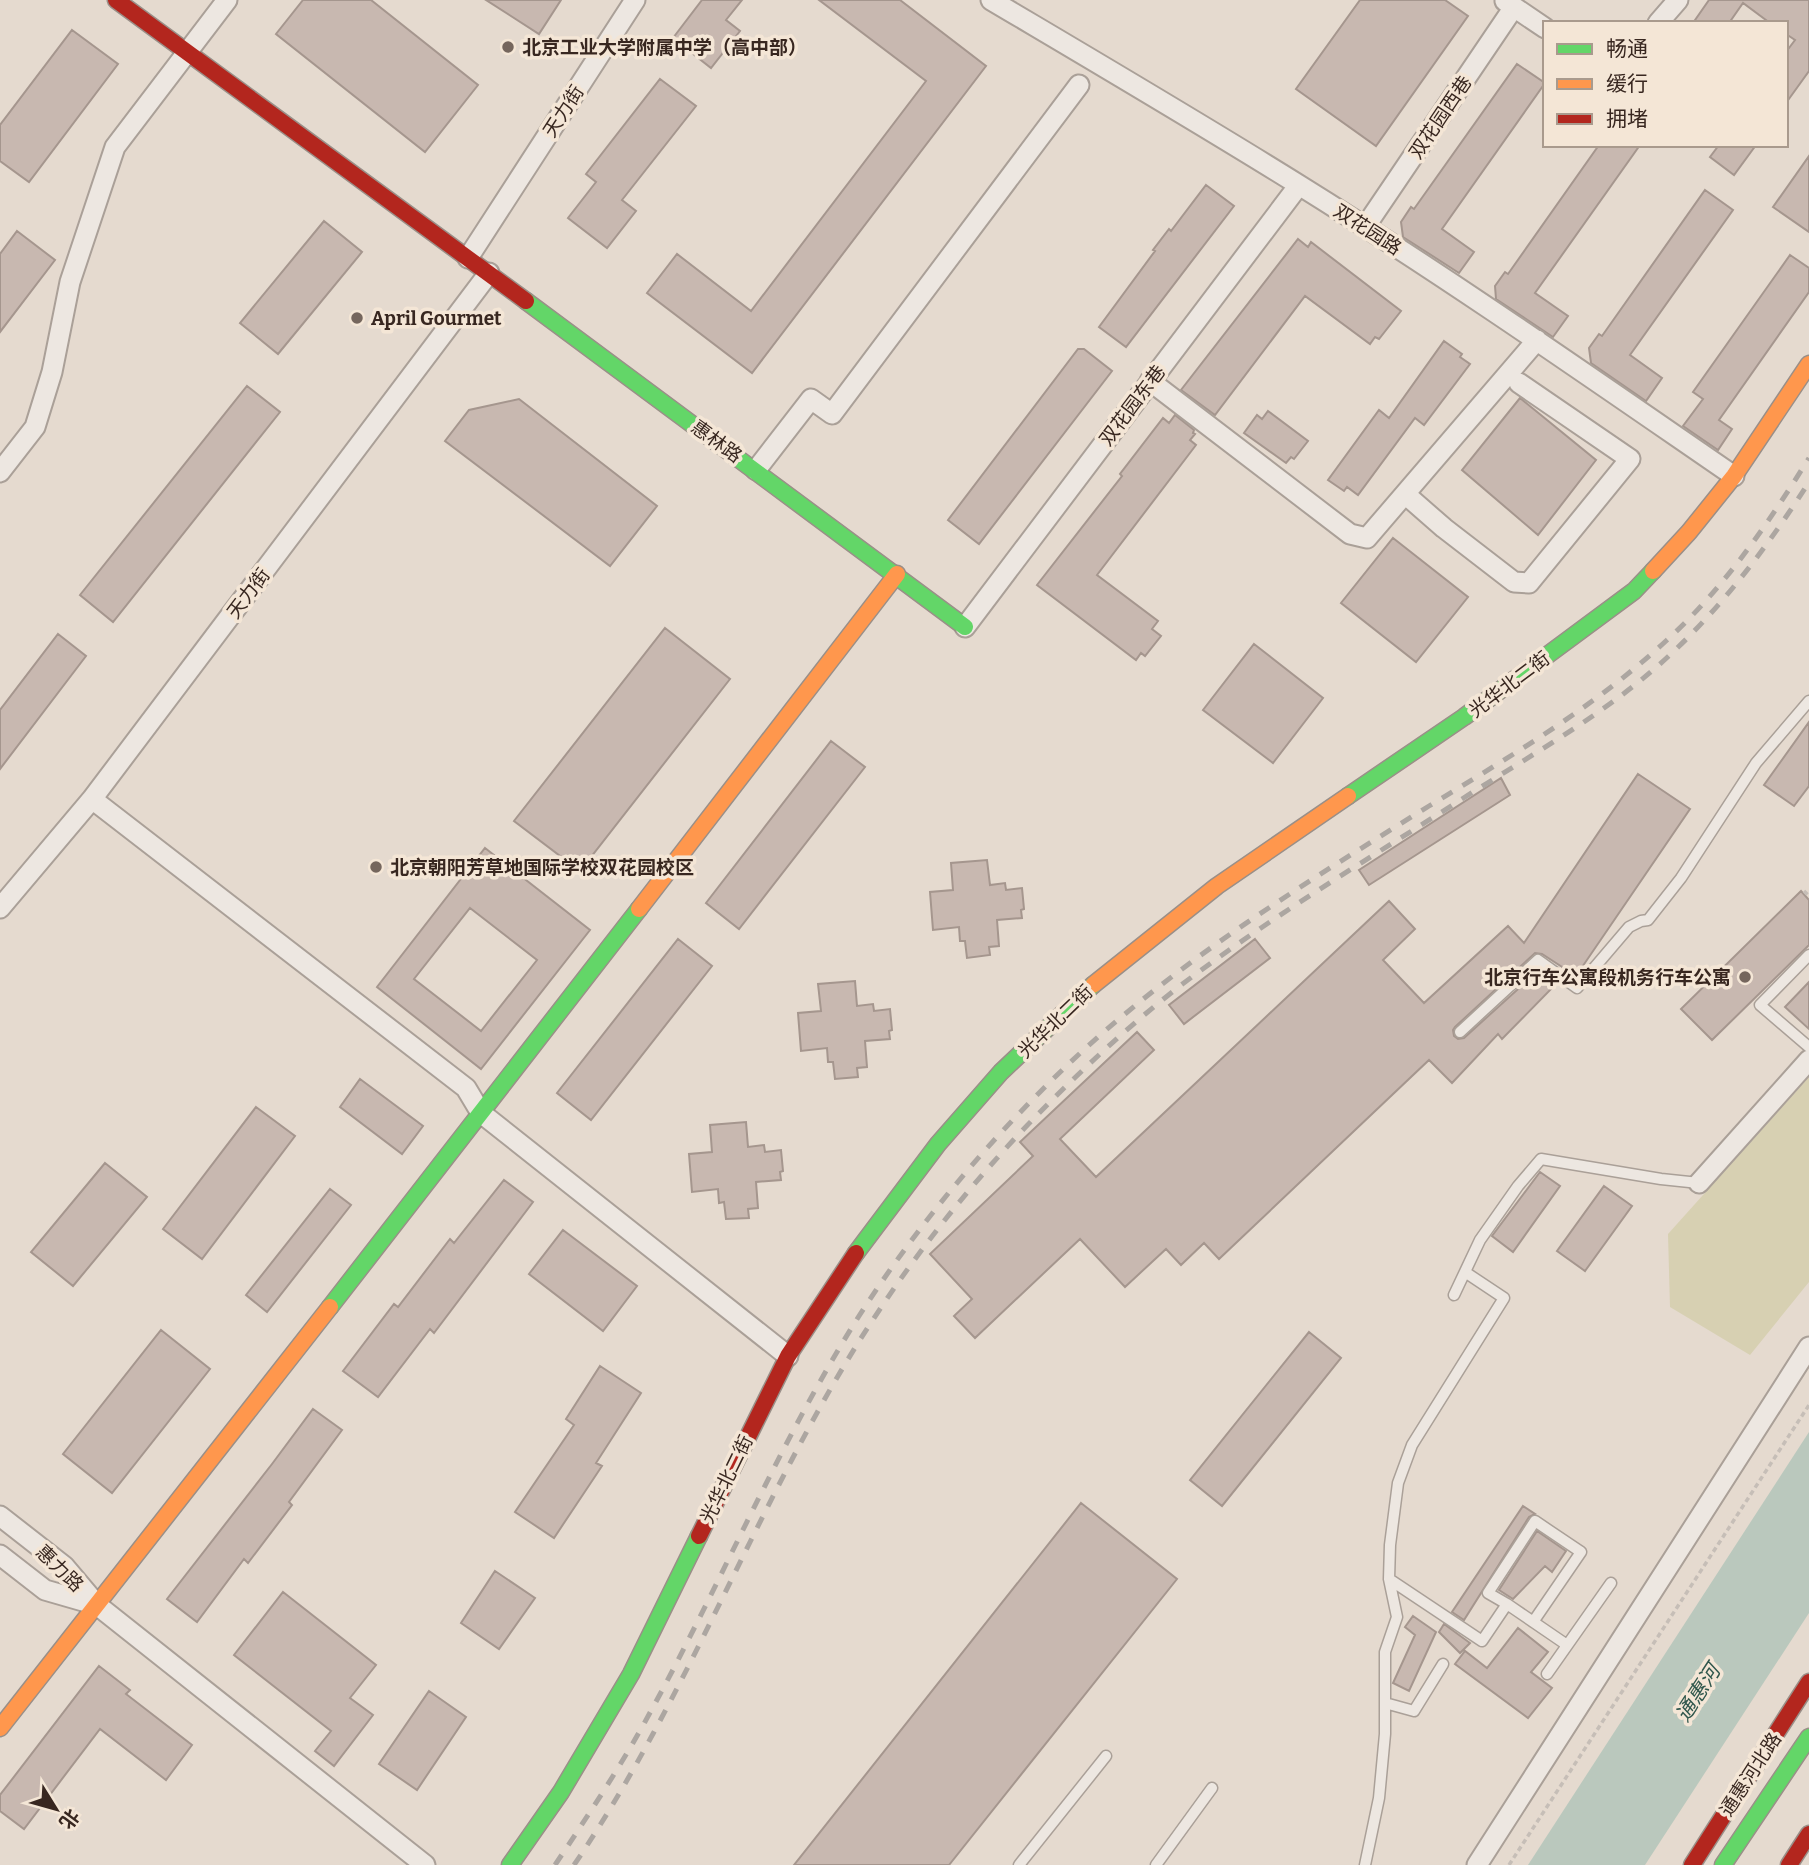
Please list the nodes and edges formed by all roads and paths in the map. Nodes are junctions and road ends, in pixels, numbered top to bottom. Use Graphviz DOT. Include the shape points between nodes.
graph roads {
  1 [pos="116,0"];
  2 [pos="227,0"];
  3 [pos="635,0"];
  4 [pos="991,0"];
  5 [pos="1678,0"];
  6 [pos="1509,4"];
  7 [pos="1660,21"];
  8 [pos="1543,27"];
  9 [pos="188,52"];
  10 [pos="1079,85"];
  11 [pos="1298,184"];
  12 [pos="1365,227"];
  13 [pos="468,258"];
  14 [pos="489,273"];
  15 [pos="1537,340"];
  16 [pos="1809,364"];
  17 [pos="1150,381"];
  18 [pos="1520,383"];
  19 [pos="756,470"];
  20 [pos="0,472"];
  21 [pos="1734,476"];
  22 [pos="1405,494"];
  23 [pos="897,574"];
  24 [pos="965,626"];
  25 [pos="1809,701"];
  26 [pos="92,799"];
  27 [pos="1804,891"];
  28 [pos="1809,896"];
  29 [pos="0,908"];
  30 [pos="1809,955"];
  31 [pos="1460,1032"];
  32 [pos="1809,1046"];
  33 [pos="1809,1060"];
  34 [pos="481,1113"];
  35 [pos="1699,1183"];
  36 [pos="1465,1272"];
  37 [pos="1454,1295"];
  38 [pos="1809,1347"];
  39 [pos="788,1356"];
  40 [pos="1809,1405"];
  41 [pos="0,1516"];
  42 [pos="0,1555"];
  43 [pos="1389,1579"];
  44 [pos="1611,1583"];
  45 [pos="1507,1604"];
  46 [pos="97,1605"];
  47 [pos="1533,1622"];
  48 [pos="1567,1645"];
  49 [pos="1443,1664"];
  50 [pos="1547,1674"];
  51 [pos="1809,1682"];
  52 [pos="1385,1703"];
  53 [pos="0,1728"];
  54 [pos="1809,1737"];
  55 [pos="1106,1756"];
  56 [pos="1212,1788"];
  57 [pos="1809,1834"];
  58 [pos="425,1865"];
  59 [pos="510,1865"];
  60 [pos="1019,1865"];
  61 [pos="1156,1865"];
  62 [pos="1365,1865"];
  63 [pos="1477,1865"];
  64 [pos="1509,1865"];
  65 [pos="1692,1865"];
  66 [pos="1723,1865"];
  67 [pos="1789,1865"];
  1 -- 9 [label="main road, 惠林路"];
  2 -- 9 [label="street"];
  3 -- 13 [label="street, 天力街"];
  4 -- 11 [label="street, 双花园路"];
  5 -- 7 [label="street"];
  6 -- 8 [label="street"];
  6 -- 12 [label="street, 双花园西巷"];
  9 -- 13 [label="main road, 惠林路"];
  9 -- 20 [label="street" via="115,148 70,282 52,372 35,427"];
  10 -- 19 [label="street" via="832,414 811,399"];
  11 -- 12 [label="street, 双花园路"];
  11 -- 17 [label="street, 双花园东巷"];
  12 -- 15 [label="street, 双花园路"];
  13 -- 14 [label="main road, 惠林路"];
  14 -- 19 [label="main road, 惠林路"];
  14 -- 26 [label="street, 天力街"];
  15 -- 21 [label="street, 双花园路"];
  15 -- 22 [label="street"];
  16 -- 21 [label="main road, 光华北二街"];
  17 -- 22 [label="street" via="1350,534 1367,538"];
  17 -- 24 [label="street, 双花园东巷"];
  18 -- 22 [label="street" via="1629,459 1529,583 1514,582"];
  19 -- 23 [label="main road, 惠林路"];
  21 -- 39 [label="main road, 光华北二街" via="1634,591 1464,717 1217,886 1107,972 1001,1072 938,1144 859,1248"];
  23 -- 24 [label="main road, 惠林路"];
  23 -- 34 [label="main road"];
  25 -- 31 [label="lane" via="1756,763 1648,920 1629,927 1577,988 1538,960"];
  26 -- 29 [label="street, 天力街"];
  26 -- 34 [label="street" via="466,1088"];
  27 -- 28 [label="path"];
  30 -- 32 [label="lane" via="1760,1005"];
  33 -- 35 [label="street"];
  34 -- 39 [label="street"];
  34 -- 46 [label="main road"];
  35 -- 36 [label="lane" via="1541,1159 1480,1240"];
  36 -- 37 [label="lane"];
  36 -- 43 [label="lane" via="1504,1298 1412,1445 1398,1483"];
  38 -- 63 [label="street"];
  39 -- 59 [label="main road, 光华北二街" via="631,1674 561,1792"];
  40 -- 64 [label="path"];
  41 -- 46 [label="street, 惠力路" via="64,1566"];
  42 -- 46 [label="street, 惠力路" via="45,1590"];
  43 -- 45 [label="lane" via="1482,1641"];
  43 -- 52 [label="lane" via="1397,1616 1385,1652"];
  44 -- 48 [label="lane"];
  45 -- 47 [label="lane"];
  45 -- 47 [label="lane" via="1488,1593 1535,1521 1581,1552"];
  46 -- 53 [label="main road"];
  46 -- 58 [label="street"];
  47 -- 48 [label="lane"];
  48 -- 50 [label="lane"];
  49 -- 52 [label="lane" via="1414,1711"];
  51 -- 65 [label="main road, 通惠河北路"];
  52 -- 62 [label="lane" via="1379,1798"];
  54 -- 66 [label="main road, 通惠河北路"];
  55 -- 60 [label="lane"];
  56 -- 61 [label="lane"];
  57 -- 67 [label="main road"];
}
